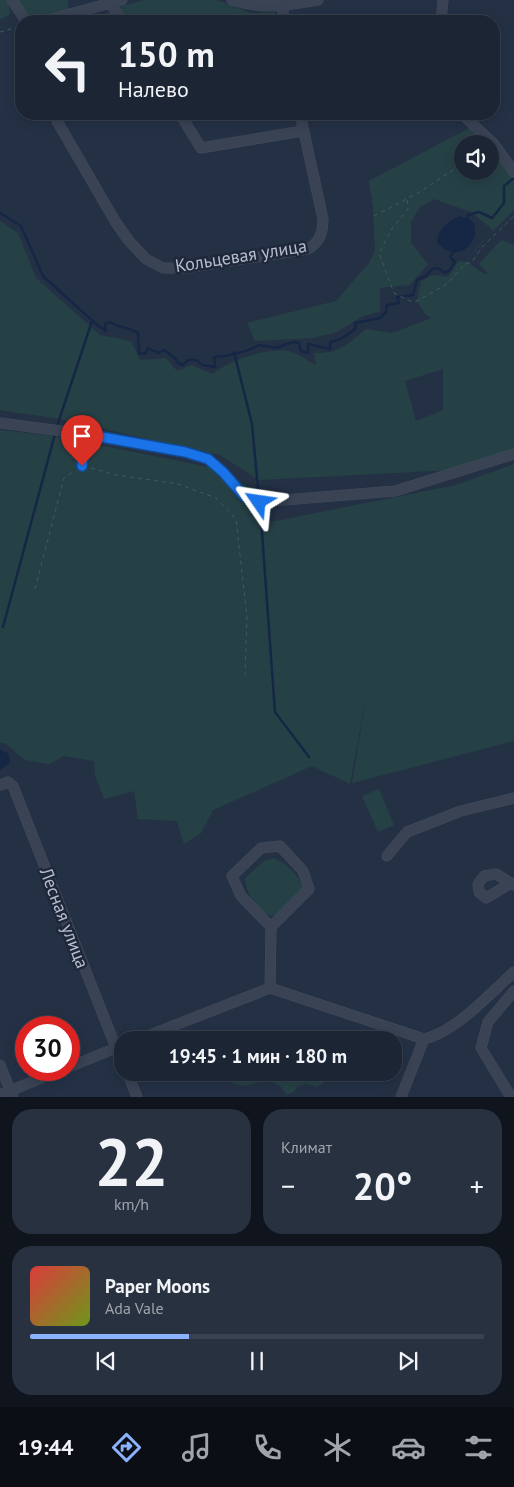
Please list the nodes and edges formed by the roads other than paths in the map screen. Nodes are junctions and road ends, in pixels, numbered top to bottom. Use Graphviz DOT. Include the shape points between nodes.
graph roads {
  1 [pos="12,0"];
  2 [pos="122,0"];
  3 [pos="232,0"];
  4 [pos="318,0"];
  5 [pos="443,0"];
  6 [pos="110,3"];
  7 [pos="283,6"];
  8 [pos="22,15"];
  9 [pos="68,15"];
  10 [pos="118,15"];
  11 [pos="282,15"];
  12 [pos="442,15"];
  13 [pos="57,120"];
  14 [pos="184,120"];
  15 [pos="301,120"];
  16 [pos="468,120"];
  17 [pos="304,131"];
  18 [pos="513,167"];
  19 [pos="0,422"];
  20 [pos="85,434"];
  21 [pos="514,454"];
  22 [pos="82,466"];
  23 [pos="0,786"];
  24 [pos="514,798"];
  25 [pos="387,856"];
  26 [pos="271,927"];
  27 [pos="514,972"];
  28 [pos="270,988"];
  29 [pos="513,992"];
  30 [pos="160,1031"];
  31 [pos="114,1035"];
  32 [pos="424,1039"];
  33 [pos="114,1049"];
  34 [pos="80,1063"];
  35 [pos="0,1065"];
  36 [pos="39,1081"];
  37 [pos="131,1081"];
  38 [pos="12,1094"];
  39 [pos="0,1095"];
  40 [pos="137,1097"];
  41 [pos="400,1097"];
  42 [pos="511,1097"];
  1 -- 8 [label="street"];
  2 -- 6 [label="street"];
  3 -- 7 [label="street" via="253,6"];
  4 -- 7 [label="street"];
  5 -- 12 [label="street"];
  6 -- 9 [label="street"];
  6 -- 10 [label="street"];
  7 -- 11 [label="street"];
  13 -- 17 [label="street, Кольцевая улица" via="115,221 137,251 163,268 185,268 308,249 314,245 323,220"];
  14 -- 17 [label="street" via="201,148"];
  15 -- 17 [label="street, Кольцевая улица"];
  16 -- 18 [label="street"];
  19 -- 20 [label="street"];
  20 -- 21 [label="street" via="208,459 244,496 259,502 395,491"];
  20 -- 22 [label="street"];
  23 -- 31 [label="street, Лесная улица" via="8,782 13,786"];
  24 -- 25 [label="street" via="461,811 407,832"];
  26 -- 26 [label="street" via="241,896 232,876 261,848 280,846 303,870 309,890"];
  26 -- 28 [label="street"];
  27 -- 32 [label="street" via="464,1016 434,1037"];
  28 -- 30 [label="street"];
  28 -- 32 [label="street"];
  29 -- 42 [label="street" via="488,1022 481,1048"];
  32 -- 41 [label="street"];
  33 -- 34 [label="street"];
  35 -- 38 [label="street"];
  36 -- 38 [label="street"];
  37 -- 40 [label="street"];
  38 -- 39 [label="street"];
}
